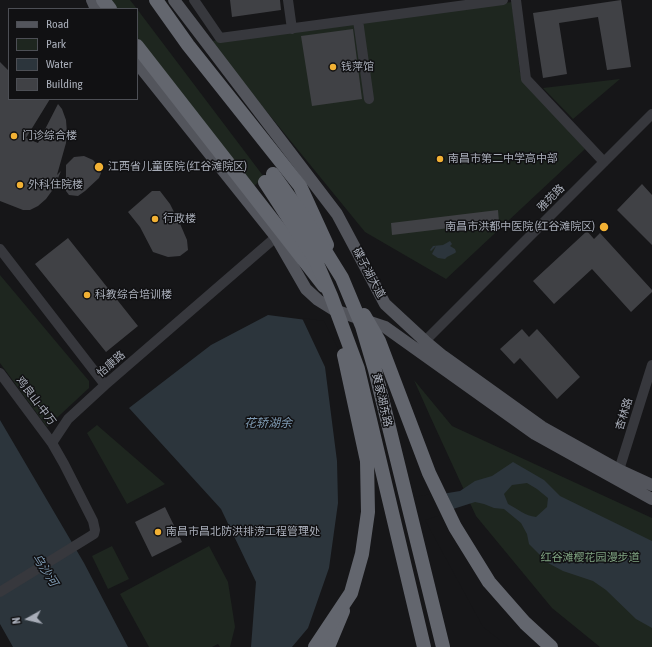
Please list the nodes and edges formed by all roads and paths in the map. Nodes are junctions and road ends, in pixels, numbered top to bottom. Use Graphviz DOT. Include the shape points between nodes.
graph roads {
  1 [pos="103,0"];
  2 [pos="156,0"];
  3 [pos="174,0"];
  4 [pos="194,0"];
  5 [pos="288,0"];
  6 [pos="503,0"];
  7 [pos="516,0"];
  8 [pos="109,8"];
  9 [pos="358,20"];
  10 [pos="292,28"];
  11 [pos="138,47"];
  12 [pos="138,64"];
  13 [pos="369,99"];
  14 [pos="652,114"];
  15 [pos="604,162"];
  16 [pos="276,237"];
  17 [pos="0,249"];
  18 [pos="342,278"];
  19 [pos="331,296"];
  20 [pos="425,341"];
  21 [pos="416,350"];
  22 [pos="652,365"];
  23 [pos="0,373"];
  24 [pos="105,385"];
  25 [pos="52,442"];
  26 [pos="619,470"];
  27 [pos="652,485"];
  28 [pos="652,499"];
  29 [pos="0,592"];
  30 [pos="352,593"];
  31 [pos="315,647"];
  32 [pos="328,647"];
  33 [pos="424,647"];
  34 [pos="443,647"];
  35 [pos="551,647"];
  1 -- 8 [label="highway"];
  2 -- 18 [label="highway, bridge" via="188,45 300,186"];
  3 -- 20 [label="main road, 碟子湖大道" via="337,214 385,304"];
  4 -- 10 [label="street" via="220,38"];
  5 -- 10 [label="street"];
  6 -- 9 [label="street"];
  7 -- 15 [label="street" via="526,79"];
  9 -- 10 [label="street"];
  9 -- 13 [label="street"];
  11 -- 19 [label="highway, bridge"];
  12 -- 16 [label="main road"];
  14 -- 15 [label="street, 雅苑路"];
  15 -- 20 [label="street, 雅苑路"];
  16 -- 21 [label="main road" via="306,289 318,300 334,310 386,327"];
  16 -- 24 [label="street, 怡康路"];
  17 -- 24 [label="street"];
  18 -- 19 [label="highway, 黄家湖东路, bridge" via="306,220 269,178 315,259"];
  18 -- 34 [label="highway, 黄家湖东路, bridge" via="362,326 375,370"];
  18 -- 35 [label="highway, bridge" via="379,341 428,473 455,527 489,582 525,623"];
  19 -- 30 [label="highway, bridge" via="367,461 368,512 362,554"];
  19 -- 33 [label="highway, 黄家湖东路, bridge" via="358,369"];
  20 -- 21 [label="street, 雅苑路"];
  20 -- 26 [label="main road, 碟子湖大道" via="542,427"];
  21 -- 28 [label="main road" via="535,434"];
  22 -- 26 [label="street, 杏林路"];
  23 -- 25 [label="street, 鸡良山-中万"];
  24 -- 25 [label="street, 怡康路" via="68,419"];
  25 -- 29 [label="street" via="93,521 94,534"];
  26 -- 27 [label="main road, 碟子湖大道"];
  30 -- 31 [label="highway, bridge"];
  30 -- 32 [label="highway, bridge"];
}
